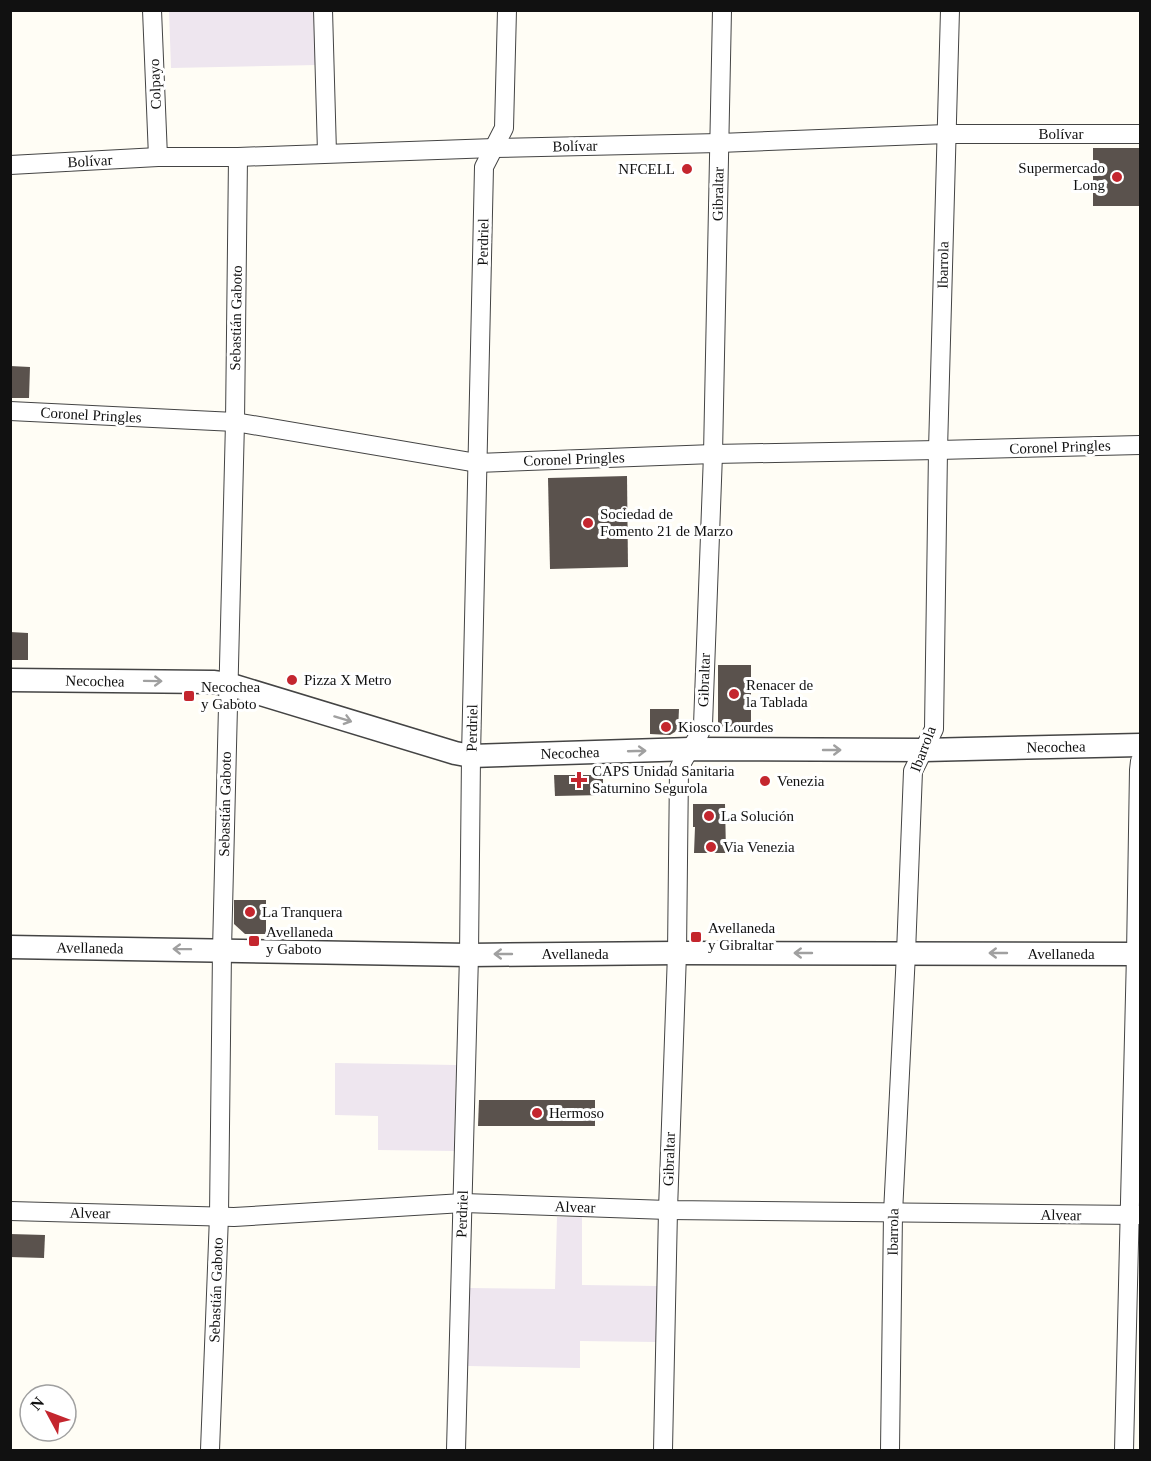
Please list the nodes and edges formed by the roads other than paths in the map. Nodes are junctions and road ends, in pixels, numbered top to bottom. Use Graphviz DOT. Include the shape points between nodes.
graph roads {
  1 [pos="152,10"];
  2 [pos="323,10"];
  3 [pos="507,10"];
  4 [pos="722,10"];
  5 [pos="950,10"];
  6 [pos="946,134"];
  7 [pos="1140,134"];
  8 [pos="718,143"];
  9 [pos="494,148"];
  10 [pos="327,153"];
  11 [pos="158,157"];
  12 [pos="238,157"];
  13 [pos="10,165"];
  14 [pos="10,411"];
  15 [pos="235,422"];
  16 [pos="1140,445"];
  17 [pos="938,450"];
  18 [pos="713,454"];
  19 [pos="477,463"];
  20 [pos="10,680"];
  21 [pos="228,684"];
  22 [pos="1140,745"];
  23 [pos="690,749"];
  24 [pos="924,750"];
  25 [pos="471,756"];
  26 [pos="1140,761"];
  27 [pos="10,947"];
  28 [pos="222,950"];
  29 [pos="677,953"];
  30 [pos="906,953"];
  31 [pos="1138,954"];
  32 [pos="469,955"];
  33 [pos="463,1203"];
  34 [pos="668,1210"];
  35 [pos="10,1211"];
  36 [pos="893,1213"];
  37 [pos="1136,1215"];
  38 [pos="219,1216"];
  39 [pos="210,1450"];
  40 [pos="456,1450"];
  41 [pos="663,1450"];
  42 [pos="890,1450"];
  43 [pos="1124,1450"];
  1 -- 11 [label="street, Colpayo"];
  2 -- 10 [label="street"];
  3 -- 9 [label="street, Perdriel" via="504,128"];
  4 -- 8 [label="street, Gibraltar"];
  5 -- 6 [label="street, Ibarrola"];
  6 -- 7 [label="street, Bolívar"];
  6 -- 8 [label="street, Bolívar"];
  6 -- 17 [label="street, Ibarrola"];
  8 -- 9 [label="street, Bolívar"];
  8 -- 18 [label="street, Gibraltar"];
  9 -- 10 [label="street, Bolívar"];
  9 -- 19 [label="street, Perdriel" via="484,167"];
  10 -- 12 [label="street, Bolívar"];
  11 -- 12 [label="street, Bolívar"];
  11 -- 13 [label="street, Bolívar"];
  12 -- 15 [label="street, Sebastián Gaboto"];
  14 -- 15 [label="street, Coronel Pringles"];
  15 -- 19 [label="street, Coronel Pringles"];
  15 -- 21 [label="street, Sebastián Gaboto"];
  16 -- 17 [label="street, Coronel Pringles"];
  17 -- 18 [label="street, Coronel Pringles"];
  17 -- 24 [label="street, Ibarrola" via="934,729"];
  18 -- 19 [label="street, Coronel Pringles"];
  18 -- 23 [label="street, Gibraltar" via="703,725"];
  19 -- 25 [label="street, Perdriel"];
  20 -- 21 [label="street, Necochea, one-way"];
  21 -- 25 [label="street, Necochea, one-way"];
  21 -- 28 [label="street, Sebastián Gaboto"];
  22 -- 24 [label="street, Necochea"];
  23 -- 24 [label="street, Necochea, one-way"];
  25 -- 23 [label="street, Necochea, one-way"];
  23 -- 29 [label="street, Gibraltar" via="679,769"];
  24 -- 30 [label="street, Ibarrola" via="913,771"];
  25 -- 32 [label="street, Perdriel"];
  26 -- 31 [label="street"];
  28 -- 27 [label="street, Avellaneda, one-way"];
  28 -- 32 [label="street, Avellaneda"];
  28 -- 38 [label="street, Sebastián Gaboto"];
  30 -- 29 [label="street, Avellaneda, one-way"];
  29 -- 32 [label="street, Avellaneda, one-way"];
  29 -- 34 [label="street, Gibraltar"];
  31 -- 30 [label="street, Avellaneda, one-way"];
  30 -- 36 [label="street, Ibarrola"];
  31 -- 37 [label="street"];
  32 -- 33 [label="street, Perdriel"];
  33 -- 34 [label="street, Alvear"];
  33 -- 38 [label="street, Alvear"];
  33 -- 40 [label="street, Perdriel"];
  34 -- 36 [label="street, Alvear"];
  34 -- 41 [label="street, Gibraltar"];
  35 -- 38 [label="street, Alvear"];
  36 -- 37 [label="street, Alvear"];
  36 -- 42 [label="street, Ibarrola"];
  37 -- 43 [label="street"];
  38 -- 39 [label="street, Sebastián Gaboto"];
}
